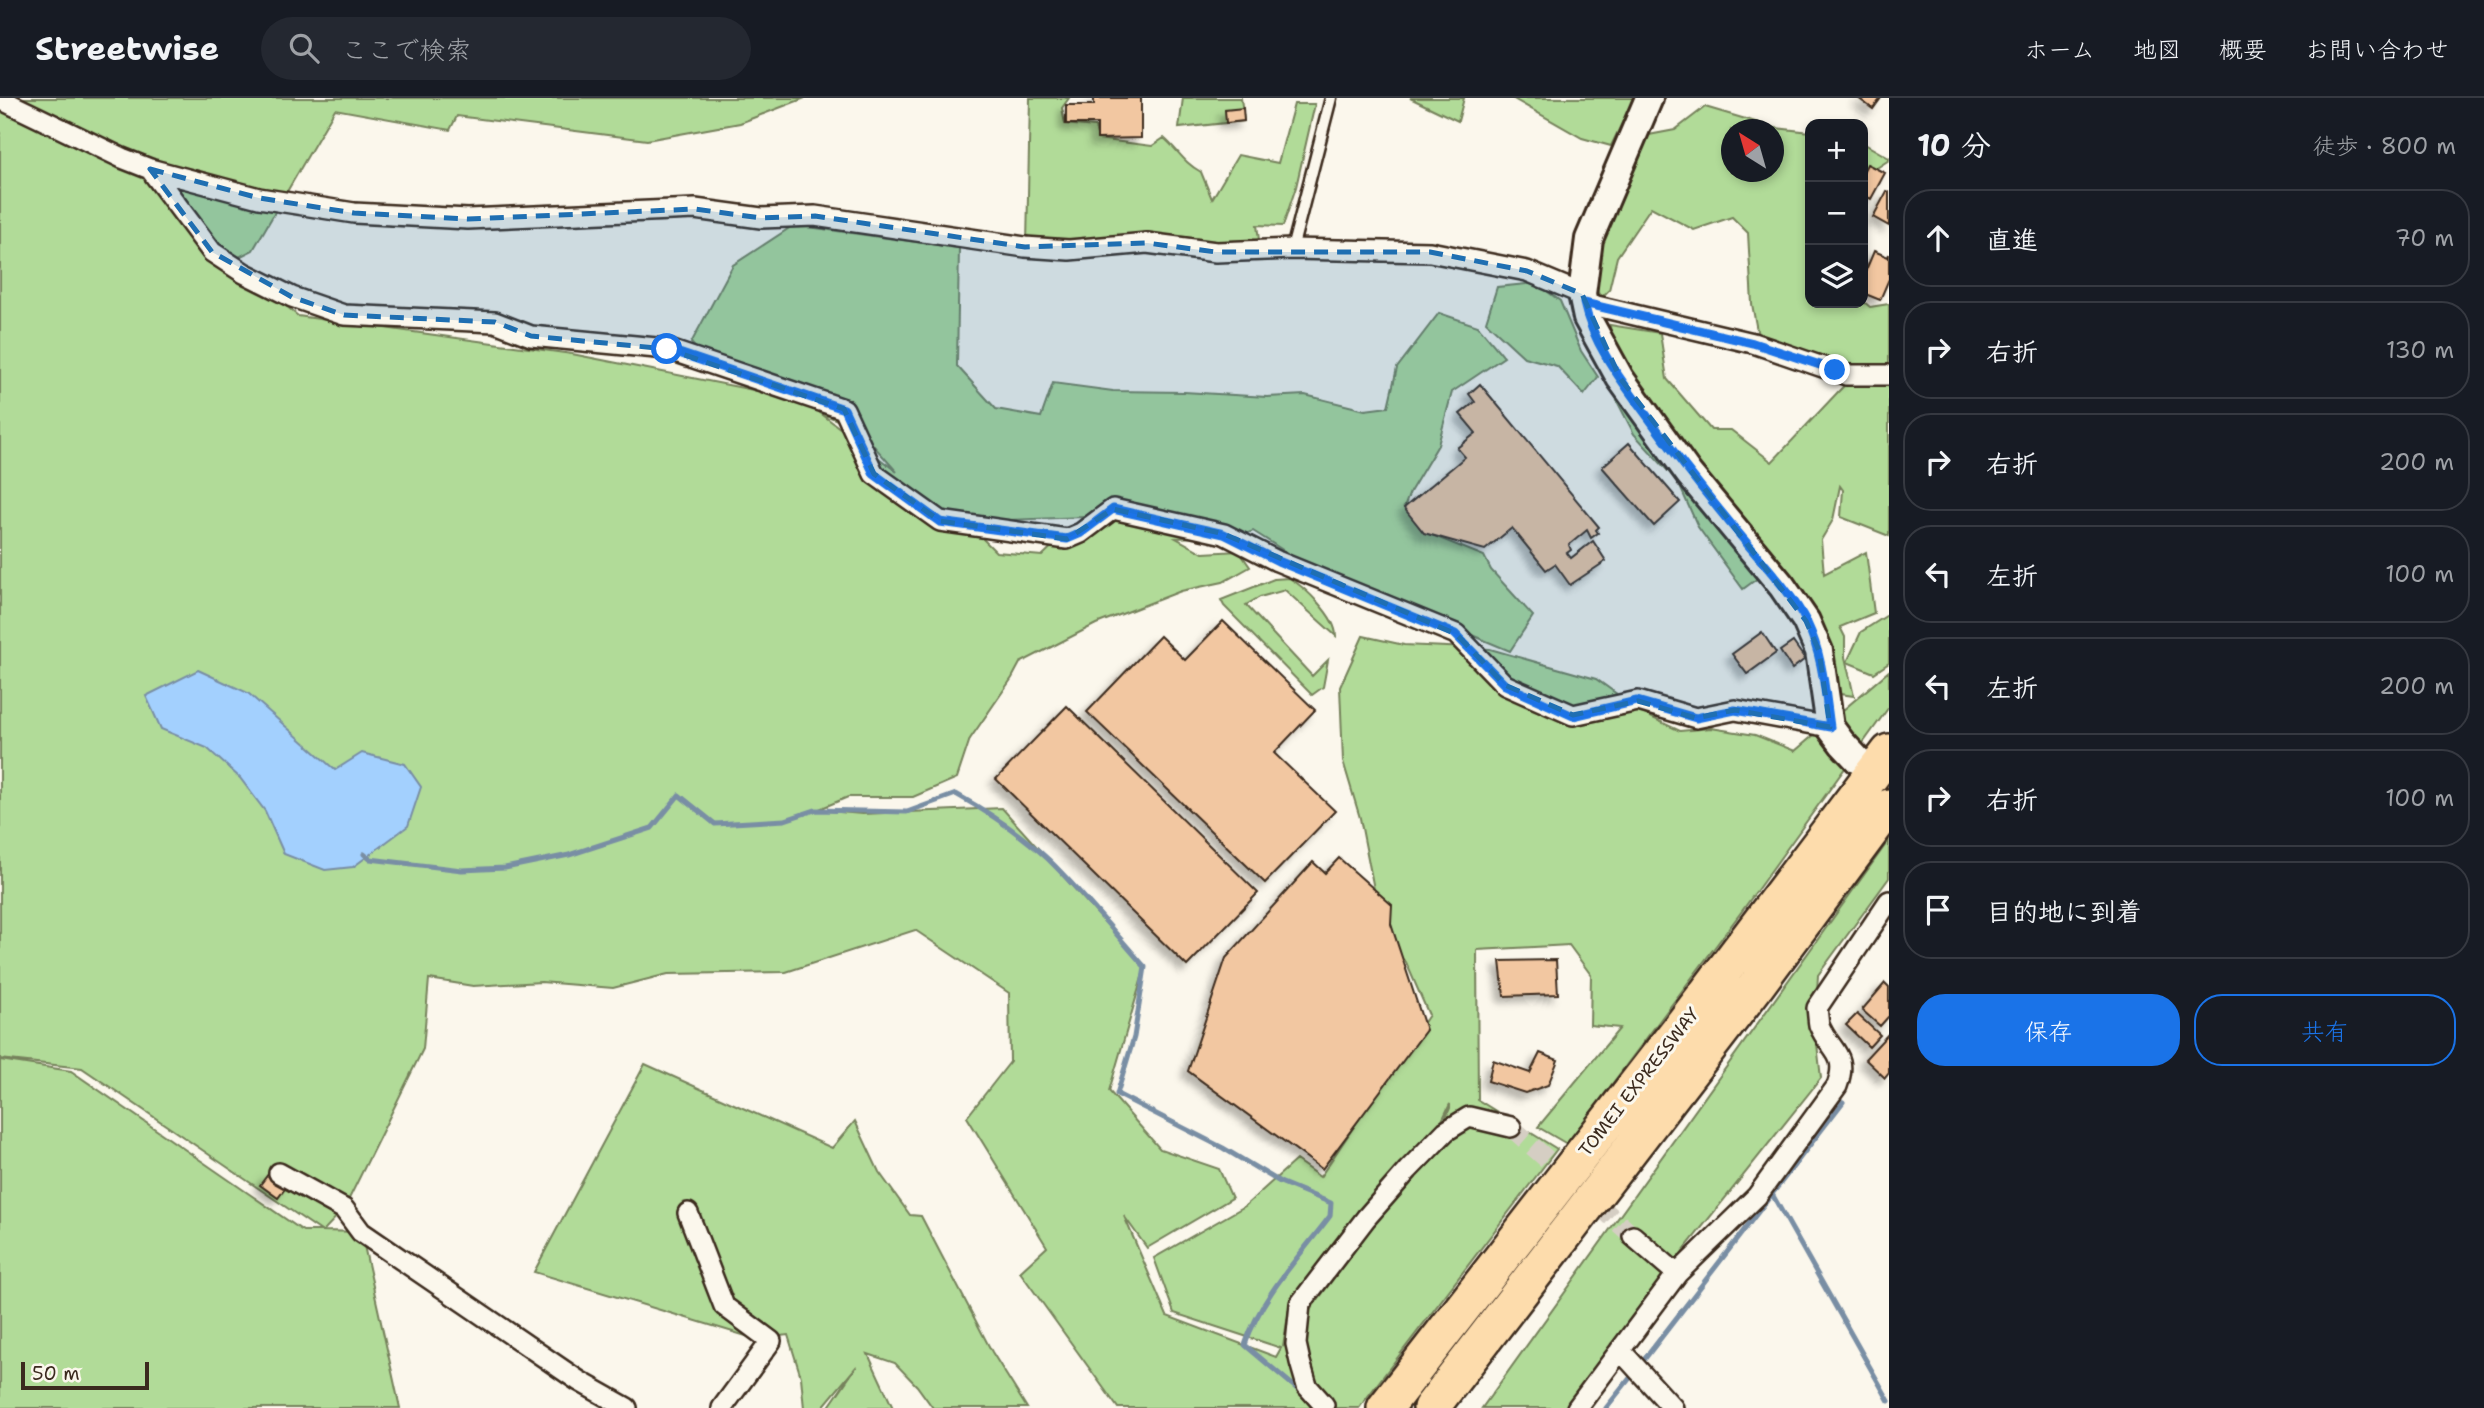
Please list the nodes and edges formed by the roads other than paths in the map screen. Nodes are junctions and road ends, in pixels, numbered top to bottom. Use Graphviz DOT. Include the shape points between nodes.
graph roads {
  1 [pos="1331,98"];
  2 [pos="1649,98"];
  3 [pos="0,99"];
  4 [pos="150,169"];
  5 [pos="1293,248"];
  6 [pos="1583,299"];
  7 [pos="1889,376"];
  8 [pos="1830,727"];
  9 [pos="1874,756"];
  10 [pos="1889,807"];
  11 [pos="1889,901"];
  12 [pos="1511,1127"];
  13 [pos="279,1172"];
  14 [pos="688,1213"];
  15 [pos="1633,1236"];
  16 [pos="1677,1274"];
  17 [pos="1620,1350"];
  18 [pos="1324,1405"];
  19 [pos="627,1408"];
  20 [pos="722,1408"];
  21 [pos="1385,1408"];
  22 [pos="1431,1408"];
  23 [pos="1577,1408"];
  24 [pos="1673,1408"];
  1 -- 5 [label="lane"];
  2 -- 6 [label="street" via="1589,239"];
  3 -- 4 [label="street"];
  4 -- 5 [label="street" via="259,198 354,213 468,219 695,209 761,218 815,216 1069,250 1147,243 1216,252"];
  4 -- 8 [label="street" via="212,252 292,297 344,315 495,322 531,336 667,349 844,409 874,474 940,522 1067,539 1113,509 1224,534 1455,634 1505,685 1573,716 1637,701 1696,718 1735,710"];
  5 -- 6 [label="street" via="1430,252 1527,271"];
  6 -- 7 [label="street" via="1753,343 1846,375"];
  6 -- 8 [label="street" via="1587,318 1620,378 1689,474 1806,621 1819,651"];
  8 -- 9 [label="street" via="1842,743"];
  9 -- 21 [label="highway, TOMEI EXPRESSWAY" via="1684,1024"];
  10 -- 22 [label="highway, TOMEI EXPRESSWAY"];
  11 -- 16 [label="street" via="1817,1009 1819,1024 1841,1060 1837,1086 1757,1196"];
  12 -- 18 [label="street" via="1469,1116 1446,1131 1366,1218 1300,1304 1296,1343 1300,1362 1307,1386"];
  13 -- 19 [label="street" via="344,1209 361,1232 579,1381"];
  14 -- 20 [label="street" via="724,1306 771,1341"];
  15 -- 16 [label="street"];
  16 -- 17 [label="street"];
  17 -- 23 [label="street"];
  17 -- 24 [label="street"];
}
